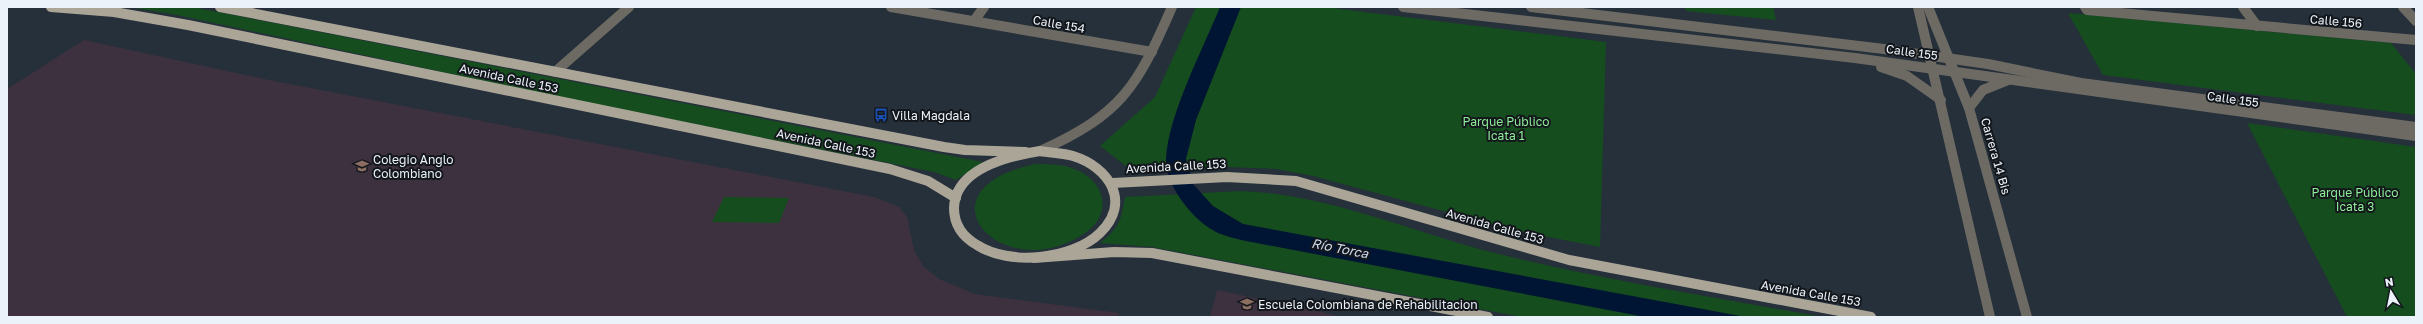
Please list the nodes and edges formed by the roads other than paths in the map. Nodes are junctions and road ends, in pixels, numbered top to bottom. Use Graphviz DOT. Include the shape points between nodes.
graph roads {
  1 [pos="51,7"];
  2 [pos="220,7"];
  3 [pos="629,7"];
  4 [pos="891,7"];
  5 [pos="984,7"];
  6 [pos="1172,7"];
  7 [pos="1403,7"];
  8 [pos="1532,7"];
  9 [pos="1918,7"];
  10 [pos="1928,7"];
  11 [pos="2243,7"];
  12 [pos="2403,7"];
  13 [pos="2086,9"];
  14 [pos="974,21"];
  15 [pos="2416,21"];
  16 [pos="2257,26"];
  17 [pos="2416,40"];
  18 [pos="1152,52"];
  19 [pos="1797,53"];
  20 [pos="1931,56"];
  21 [pos="1950,59"];
  22 [pos="1933,68"];
  23 [pos="1955,71"];
  24 [pos="555,72"];
  25 [pos="2008,80"];
  26 [pos="1941,100"];
  27 [pos="1969,108"];
  28 [pos="2416,127"];
  29 [pos="2416,136"];
  30 [pos="1040,151"];
  31 [pos="1026,152"];
  32 [pos="1113,183"];
  33 [pos="956,198"];
  34 [pos="1034,258"];
  35 [pos="1488,317"];
  36 [pos="1871,317"];
  37 [pos="1990,317"];
  38 [pos="2027,317"];
  1 -- 33 [label="main road, Avenida Calle 153" via="114,12 174,22 890,169 928,181"];
  2 -- 24 [label="main road, Avenida Calle 153"];
  3 -- 24 [label="street"];
  4 -- 14 [label="street, Calle 154"];
  5 -- 14 [label="street"];
  6 -- 18 [label="street"];
  7 -- 19 [label="street, Calle 155"];
  8 -- 20 [label="street, Calle 155"];
  9 -- 20 [label="street"];
  10 -- 21 [label="street, Carrera 14 Bis"];
  11 -- 16 [label="street"];
  12 -- 15 [label="street"];
  13 -- 16 [label="street, Calle 156"];
  14 -- 18 [label="street, Calle 154"];
  16 -- 17 [label="street, Calle 156"];
  18 -- 30 [label="street" via="1136,83 1117,104 1080,132"];
  19 -- 22 [label="street, Calle 155"];
  19 -- 26 [label="street" via="1891,69 1907,76"];
  20 -- 21 [label="street, Calle 155"];
  20 -- 22 [label="street"];
  21 -- 23 [label="street, Carrera 14 Bis"];
  21 -- 28 [label="street, Calle 155" via="2080,82"];
  22 -- 23 [label="street, Calle 155"];
  22 -- 26 [label="street"];
  23 -- 25 [label="street, Calle 155"];
  23 -- 27 [label="street, Carrera 14 Bis"];
  24 -- 31 [label="main road, Avenida Calle 153" via="944,147"];
  25 -- 27 [label="street" via="1983,90"];
  25 -- 29 [label="street, Calle 155"];
  26 -- 37 [label="street"];
  27 -- 38 [label="street, Carrera 14 Bis"];
  30 -- 31 [label="main road"];
  30 -- 32 [label="main road" via="1071,154 1088,160 1103,170"];
  31 -- 33 [label="main road" via="991,163 977,171 964,183"];
  32 -- 34 [label="main road" via="1117,199 1114,214 1101,232 1063,253"];
  32 -- 36 [label="main road, Avenida Calle 153" via="1205,177 1265,177 1296,181 1569,260"];
  33 -- 34 [label="main road" via="956,224 976,245 992,253 1013,258"];
  34 -- 35 [label="main road" via="1114,252 1158,254"];
}
